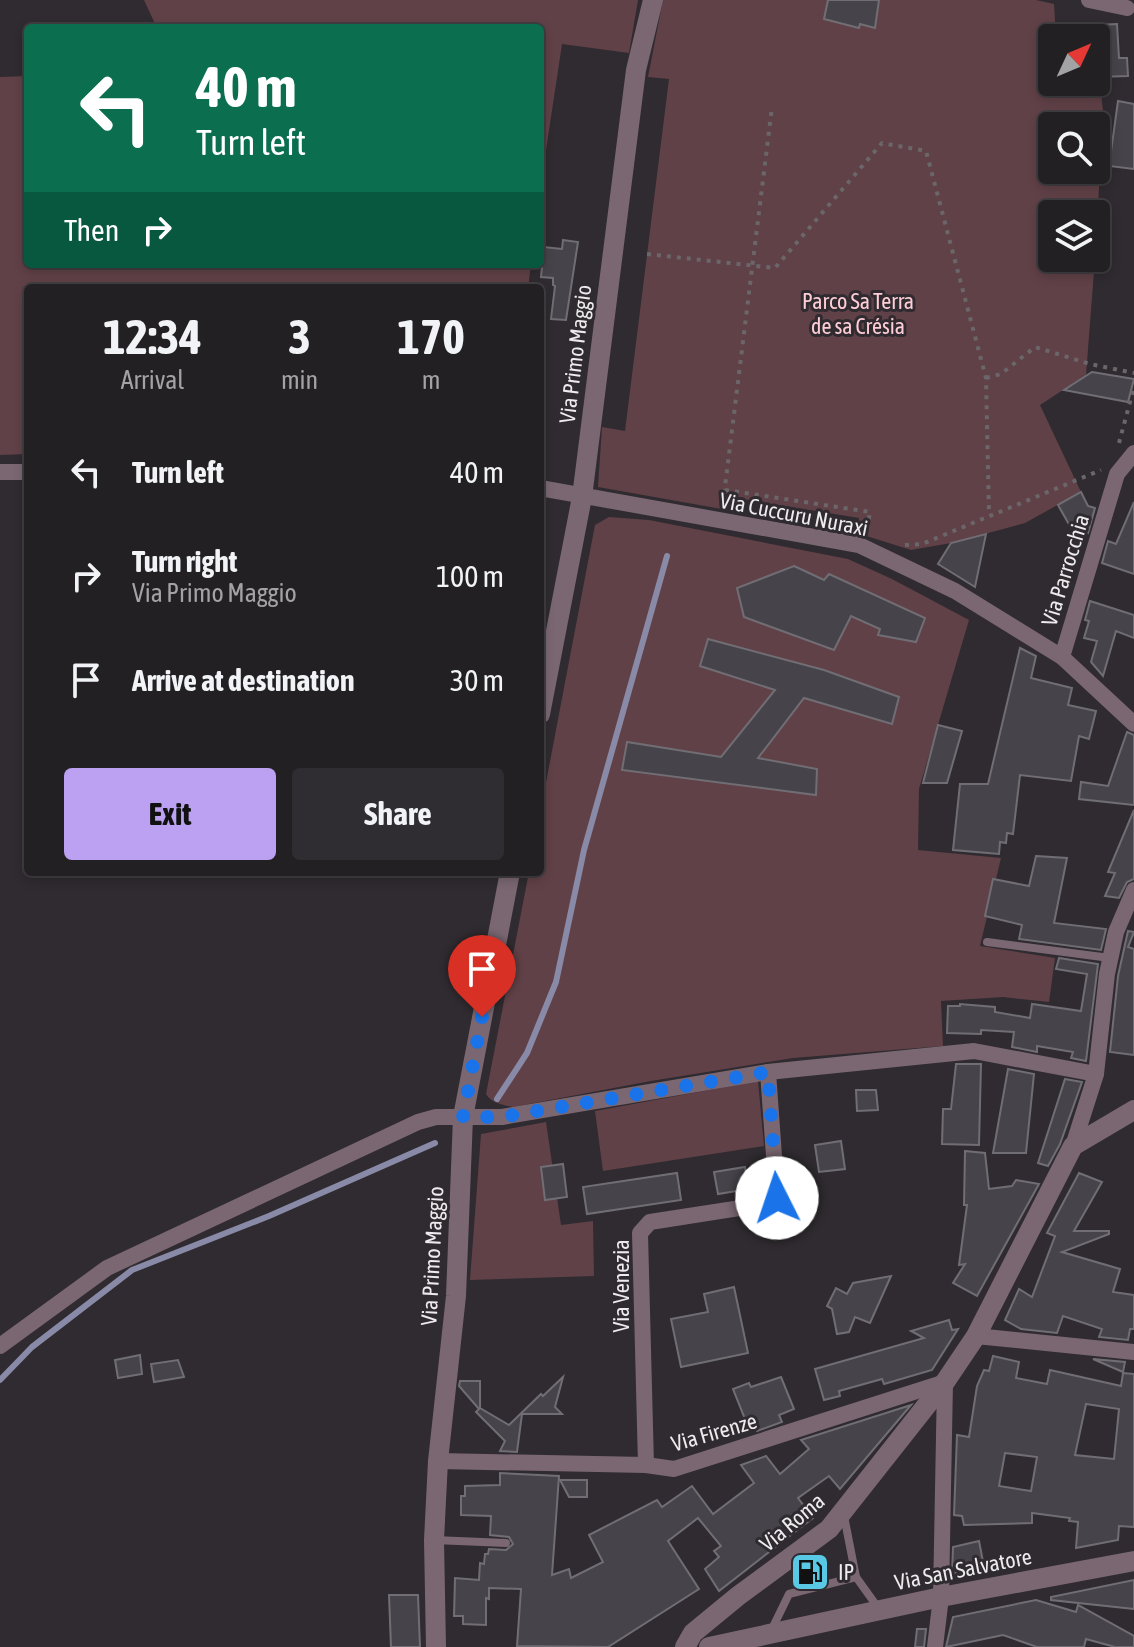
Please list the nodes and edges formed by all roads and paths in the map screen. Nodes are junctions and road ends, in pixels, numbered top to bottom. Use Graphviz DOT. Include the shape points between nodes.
graph roads {
  1 [pos="653,0"];
  2 [pos="1089,0"];
  3 [pos="1129,9"];
  4 [pos="772,107"];
  5 [pos="647,254"];
  6 [pos="752,266"];
  7 [pos="1134,373"];
  8 [pos="986,378"];
  9 [pos="1134,387"];
  10 [pos="1119,442"];
  11 [pos="1134,453"];
  12 [pos="0,472"];
  13 [pos="24,472"];
  14 [pos="1117,474"];
  15 [pos="544,489"];
  16 [pos="725,490"];
  17 [pos="582,497"];
  18 [pos="989,515"];
  19 [pos="720,521"];
  20 [pos="878,535"];
  21 [pos="899,543"];
  22 [pos="1062,657"];
  23 [pos="544,693"];
  24 [pos="1134,724"];
  25 [pos="509,876"];
  26 [pos="1134,890"];
  27 [pos="987,942"];
  28 [pos="1110,958"];
  29 [pos="768,1072"];
  30 [pos="1096,1074"];
  31 [pos="1134,1110"];
  32 [pos="463,1117"];
  33 [pos="1073,1146"];
  34 [pos="976,1336"];
  35 [pos="0,1346"];
  36 [pos="1134,1352"];
  37 [pos="945,1382"];
  38 [pos="438,1461"];
  39 [pos="646,1465"];
  40 [pos="844,1511"];
  41 [pos="434,1540"];
  42 [pos="506,1543"];
  43 [pos="1134,1561"];
  44 [pos="856,1577"];
  45 [pos="941,1597"];
  46 [pos="879,1610"];
  47 [pos="771,1632"];
  48 [pos="715,1646"];
  49 [pos="436,1647"];
  50 [pos="685,1647"];
  51 [pos="935,1647"];
  1 -- 17 [label="street, Via Primo Maggio" via="636,70"];
  2 -- 3 [label="street"];
  4 -- 6 [label="path"];
  5 -- 6 [label="path"];
  6 -- 8 [label="path" via="775,268 882,143 926,151"];
  6 -- 16 [label="path"];
  7 -- 8 [label="path" via="1035,347 1001,374"];
  8 -- 18 [label="path"];
  9 -- 10 [label="path"];
  11 -- 14 [label="street, Via Parrocchia"];
  12 -- 13 [label="street"];
  14 -- 18 [label="path" via="1108,468"];
  14 -- 22 [label="street, Via Parrocchia"];
  15 -- 17 [label="street, Via Cuccuru Nuraxi"];
  16 -- 19 [label="path"];
  16 -- 20 [label="path" via="870,512 867,530"];
  17 -- 19 [label="street, Via Cuccuru Nuraxi"];
  17 -- 23 [label="street, Via Primo Maggio"];
  18 -- 21 [label="path" via="922,544"];
  19 -- 22 [label="street, Via Cuccuru Nuraxi" via="859,545 955,591"];
  22 -- 24 [label="street, Via Parrocchia"];
  25 -- 32 [label="street, Via Primo Maggio"];
  26 -- 28 [label="street"];
  27 -- 28 [label="lane"];
  28 -- 30 [label="street"];
  29 -- 30 [label="street" via="974,1051"];
  29 -- 32 [label="street" via="502,1117"];
  29 -- 39 [label="street, Via Venezia" via="777,1198 650,1222 640,1233"];
  30 -- 33 [label="street"];
  31 -- 33 [label="street"];
  32 -- 35 [label="street" via="418,1122 107,1268"];
  32 -- 38 [label="street, Via Primo Maggio" via="456,1296"];
  33 -- 34 [label="street, Via Roma"];
  34 -- 36 [label="street"];
  34 -- 37 [label="street, Via Roma"];
  37 -- 39 [label="street, Via Firenze" via="674,1469"];
  37 -- 40 [label="street, Via Roma"];
  37 -- 45 [label="street"];
  38 -- 39 [label="street, Via Firenze"];
  38 -- 41 [label="street, Via Primo Maggio"];
  40 -- 44 [label="lane"];
  40 -- 50 [label="street, Via Roma" via="829,1529 693,1633"];
  41 -- 42 [label="lane"];
  41 -- 49 [label="street, Via Primo Maggio"];
  43 -- 45 [label="street, Via San Salvatore"];
  44 -- 46 [label="lane"];
  44 -- 47 [label="lane" via="789,1594"];
  45 -- 46 [label="street, Via San Salvatore"];
  45 -- 51 [label="street"];
  46 -- 47 [label="street, Via San Salvatore"];
  47 -- 48 [label="street, Via San Salvatore"];
}
